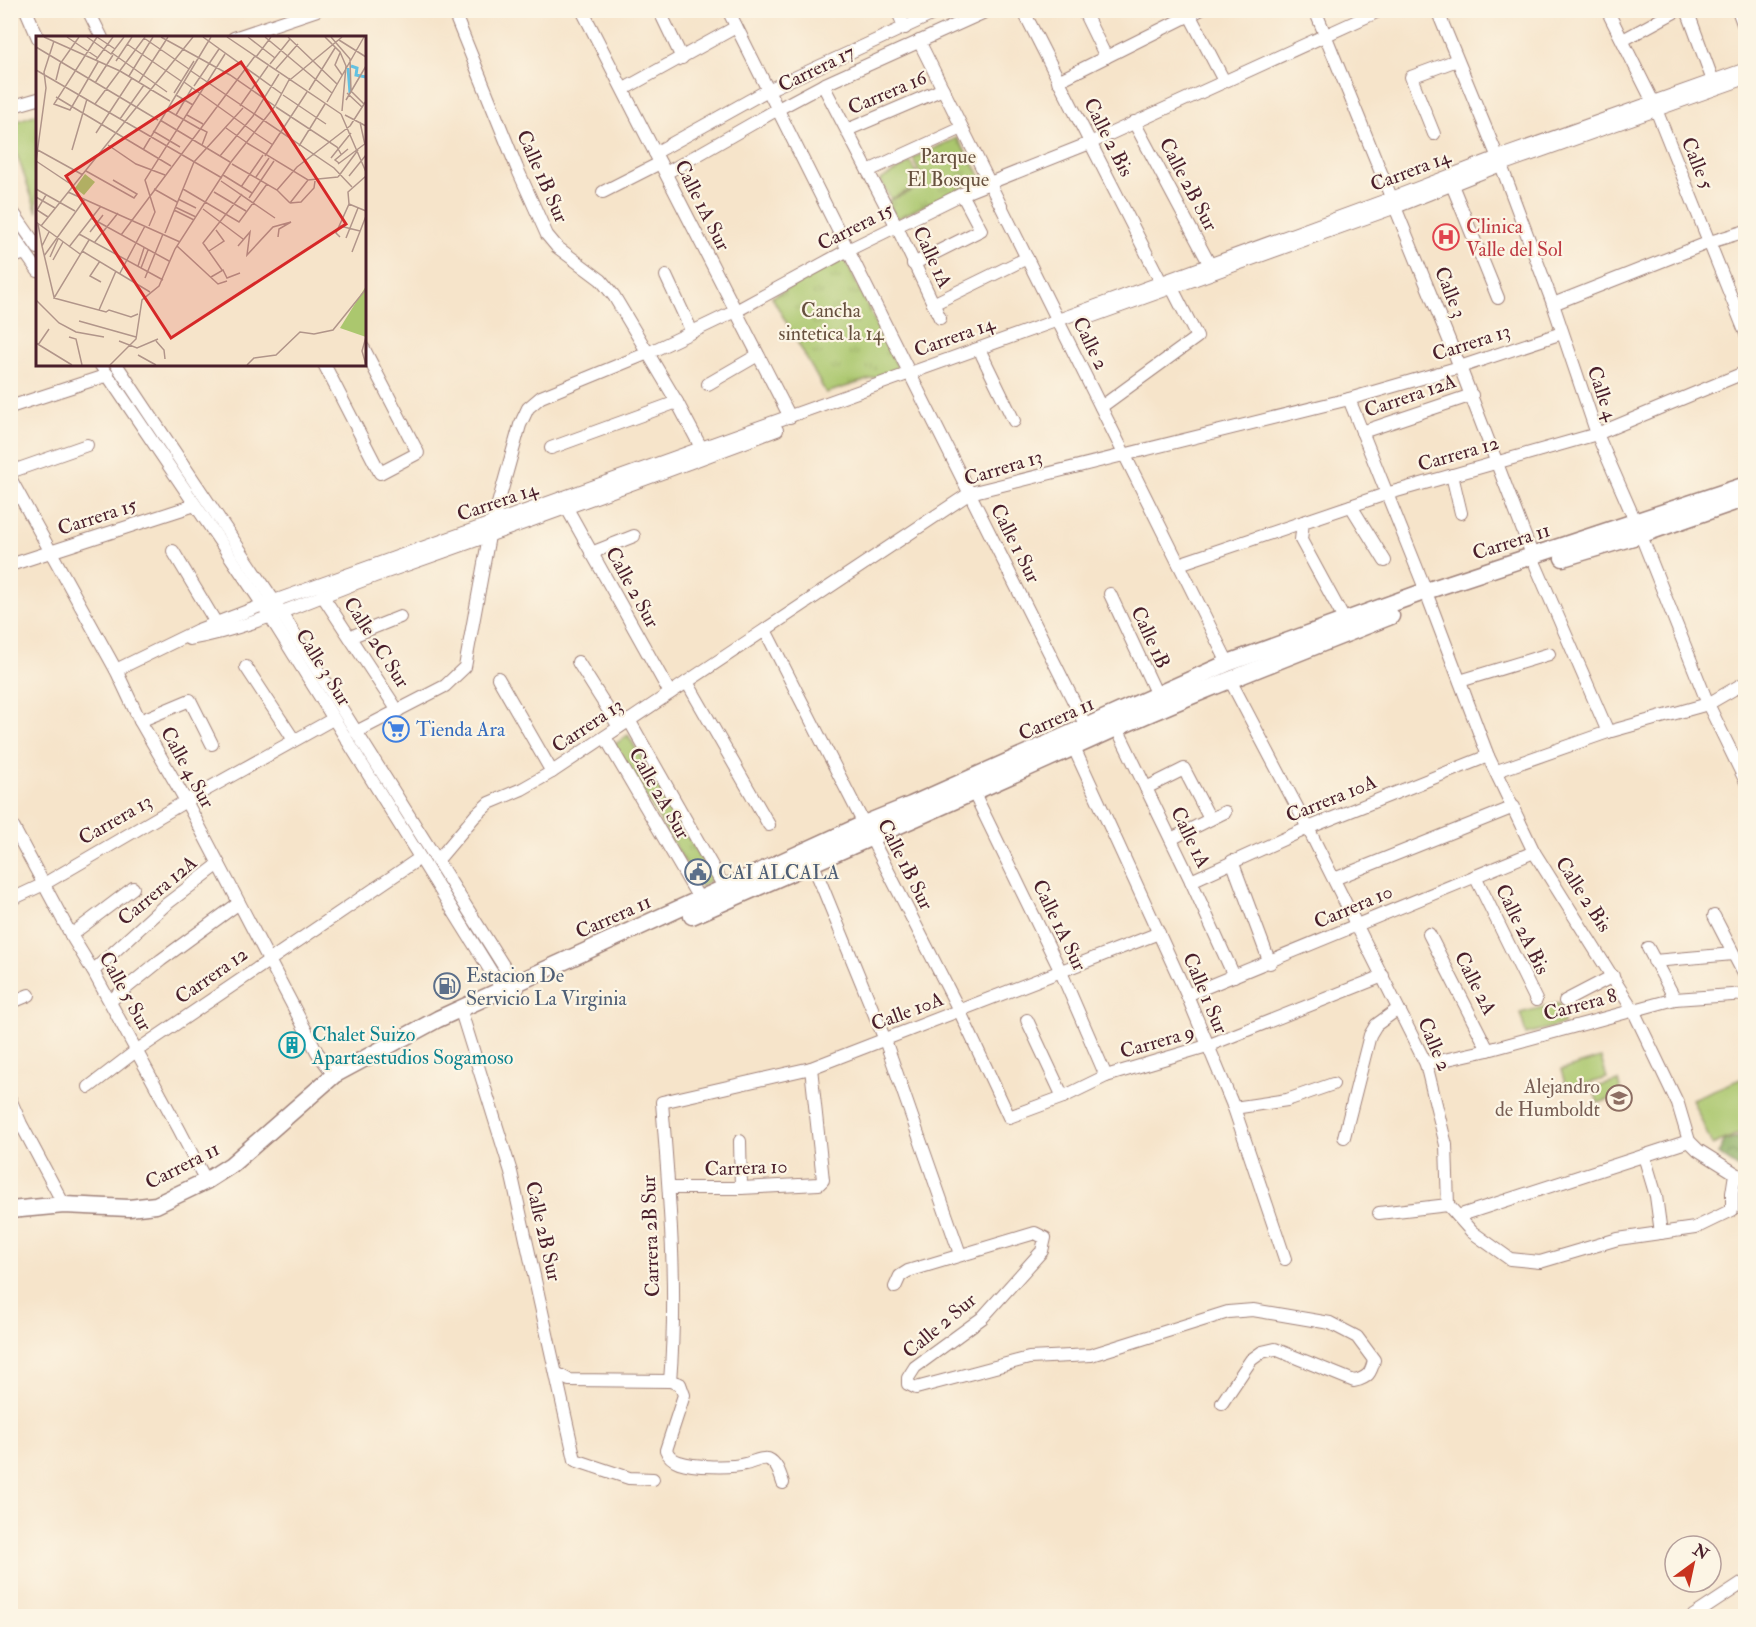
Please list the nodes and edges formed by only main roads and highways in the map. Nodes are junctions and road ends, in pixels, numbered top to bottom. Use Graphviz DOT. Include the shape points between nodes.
graph roads {
  1 [pos="1746,485"];
  2 [pos="1746,498"];
  3 [pos="1638,529"];
  4 [pos="1427,596"];
  5 [pos="1229,672"];
  6 [pos="1114,722"];
  7 [pos="1089,733"];
  8 [pos="868,831"];
  9 [pos="728,894"];
  10 [pos="510,990"];
  11 [pos="10,1210"];
  1 -- 3 [label="main road, Carrera 11"];
  2 -- 3 [label="main road, Carrera 11"];
  3 -- 4 [label="main road, Carrera 11"];
  4 -- 5 [label="main road, Carrera 11"];
  4 -- 5 [label="main road, Carrera 11" via="1345,621"];
  5 -- 6 [label="main road, Carrera 11"];
  5 -- 6 [label="main road, Carrera 11" via="1157,695"];
  6 -- 7 [label="main road, Carrera 11"];
  7 -- 8 [label="main road, Carrera 11"];
  7 -- 8 [label="main road, Carrera 11" via="1074,748 974,793"];
  8 -- 9 [label="main road, Carrera 11"];
  8 -- 9 [label="main road, Carrera 11" via="813,864"];
  9 -- 10 [label="main road, Carrera 11"];
  9 -- 10 [label="main road, Carrera 11" via="700,900"];
  10 -- 11 [label="main road, Carrera 11" via="334,1075 231,1165 156,1205 64,1205"];
}
